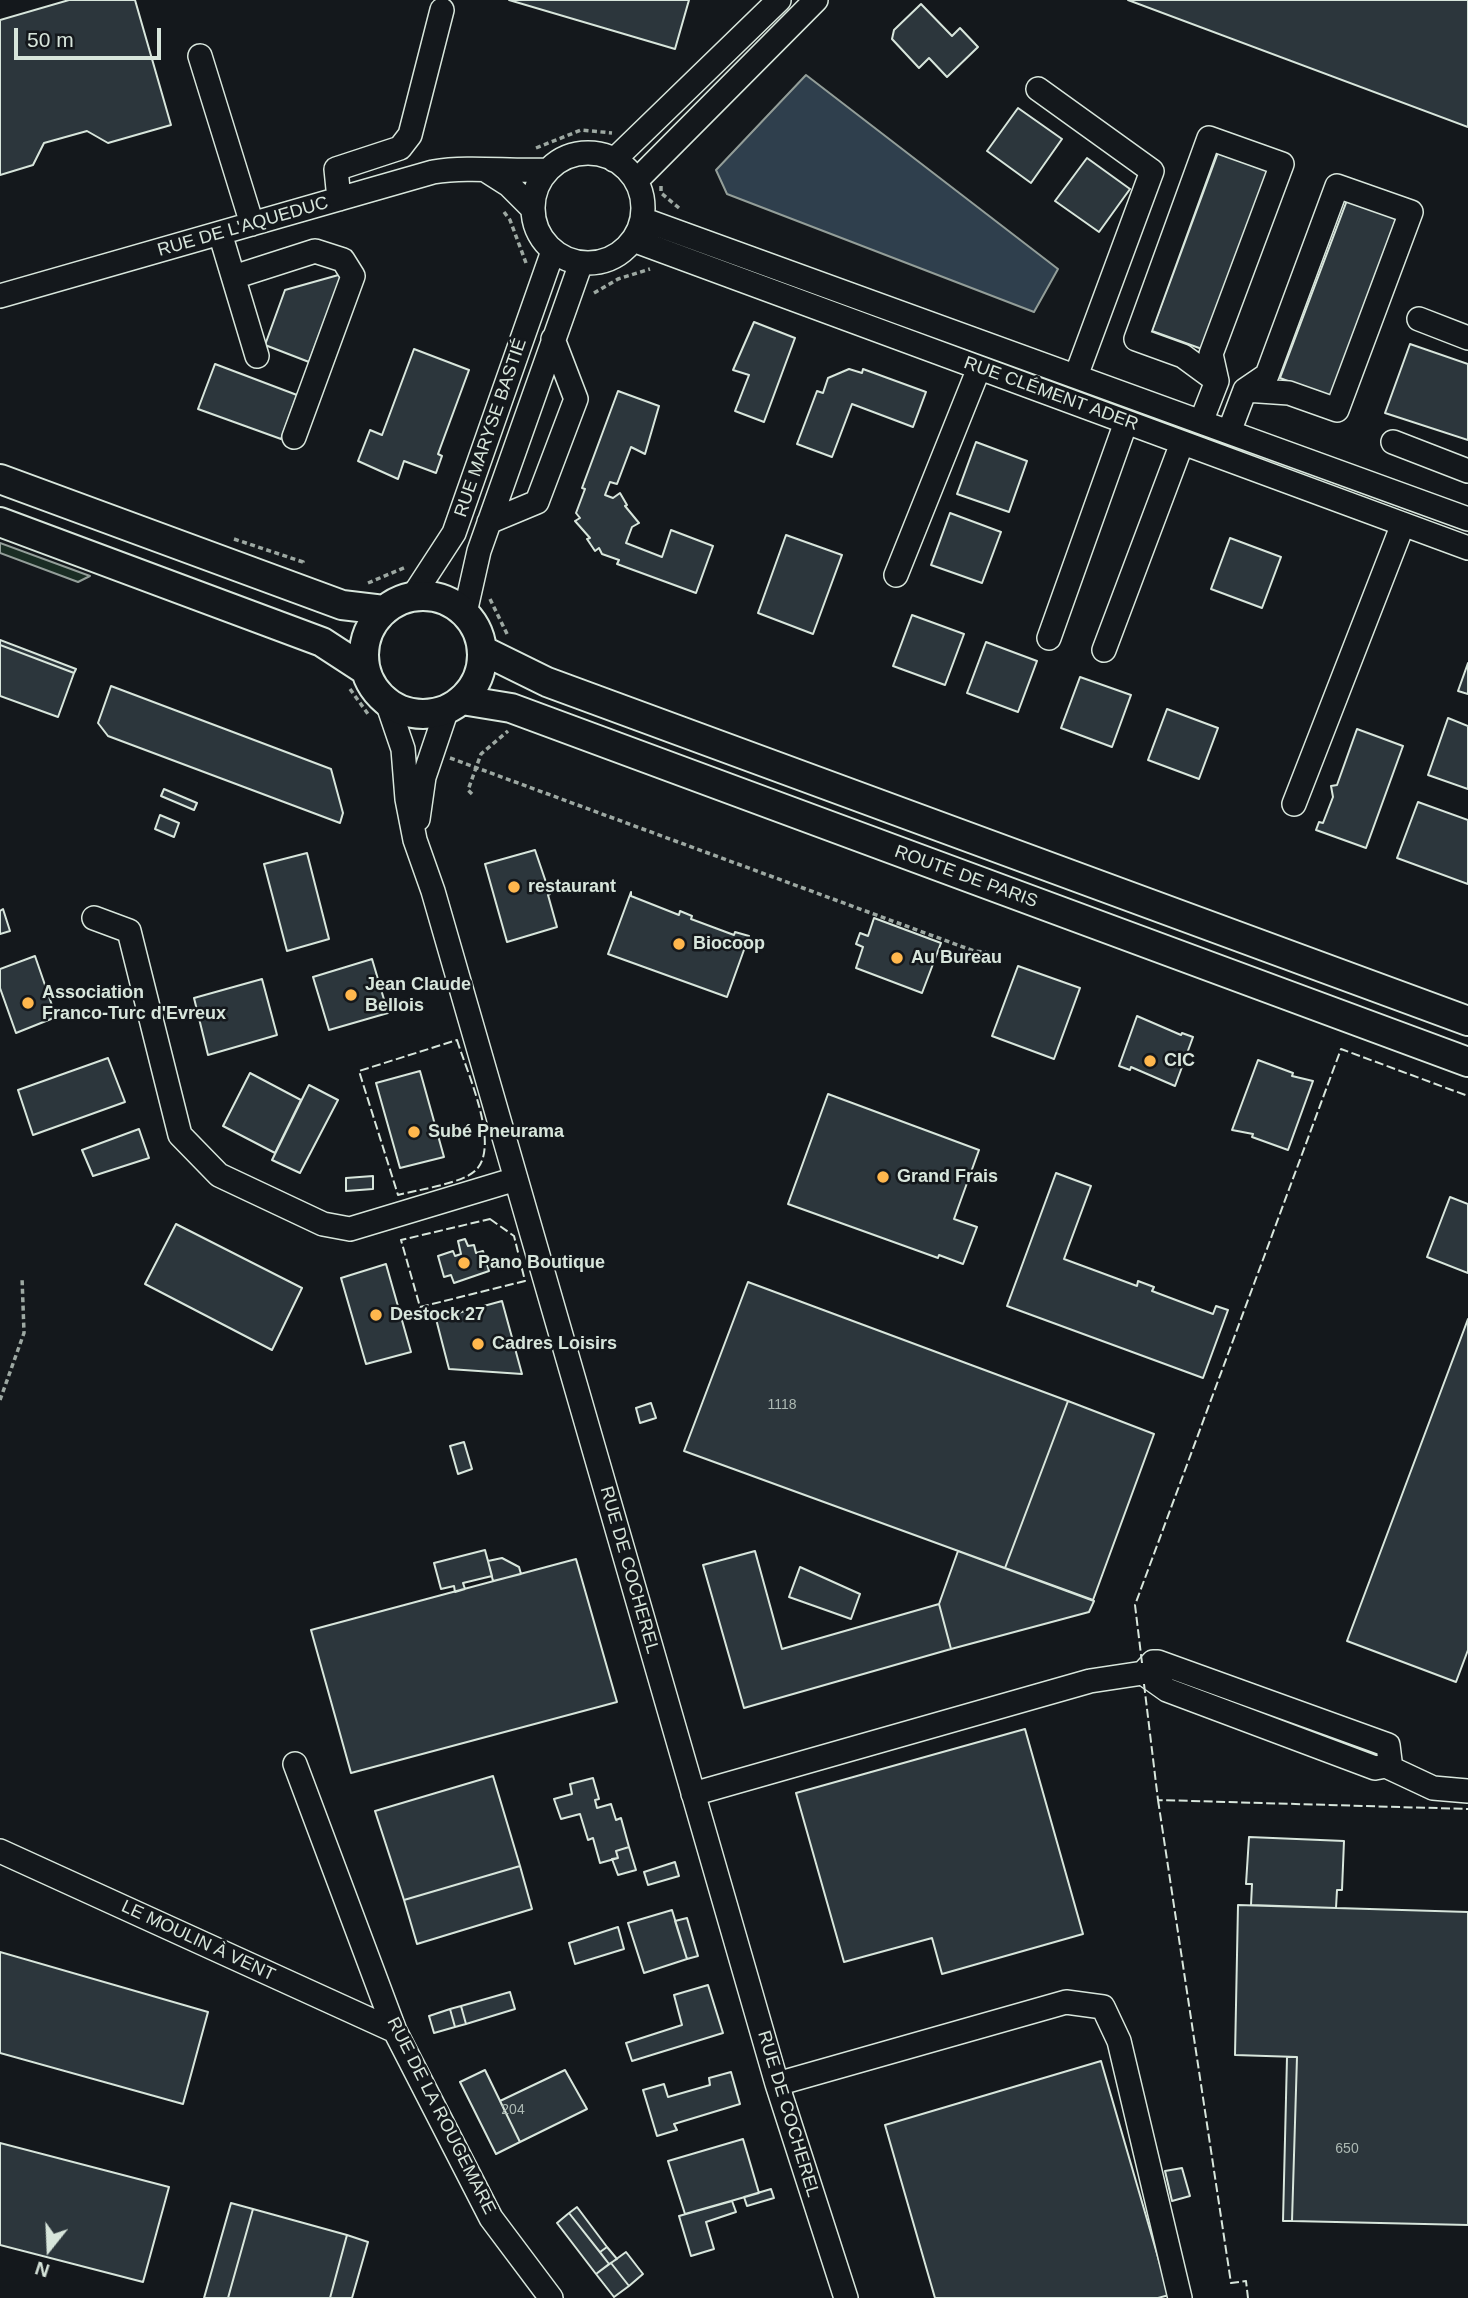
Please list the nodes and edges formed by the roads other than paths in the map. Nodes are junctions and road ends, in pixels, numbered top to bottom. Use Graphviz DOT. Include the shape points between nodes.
graph roads {
  1 [pos="779,0"];
  2 [pos="816,0"];
  3 [pos="442,10"];
  4 [pos="200,56"];
  5 [pos="1038,89"];
  6 [pos="614,160"];
  7 [pos="547,170"];
  8 [pos="487,171"];
  9 [pos="636,181"];
  10 [pos="339,199"];
  11 [pos="533,209"];
  12 [pos="252,224"];
  13 [pos="638,229"];
  14 [pos="220,233"];
  15 [pos="553,251"];
  16 [pos="581,263"];
  17 [pos="234,277"];
  18 [pos="0,296"];
  19 [pos="1419,319"];
  20 [pos="1468,338"];
  21 [pos="553,339"];
  22 [pos="257,356"];
  23 [pos="979,368"];
  24 [pos="1076,376"];
  25 [pos="1217,381"];
  26 [pos="1245,390"];
  27 [pos="1126,422"];
  28 [pos="1201,422"];
  29 [pos="1229,432"];
  30 [pos="294,437"];
  31 [pos="1393,442"];
  32 [pos="1182,443"];
  33 [pos="1468,471"];
  34 [pos="0,479"];
  35 [pos="1468,519"];
  36 [pos="0,522"];
  37 [pos="489,522"];
  38 [pos="1403,524"];
  39 [pos="1468,548"];
  40 [pos="897,575"];
  41 [pos="413,596"];
  42 [pos="384,610"];
  43 [pos="465,613"];
  44 [pos="1049,638"];
  45 [pos="482,650"];
  46 [pos="1104,650"];
  47 [pos="365,670"];
  48 [pos="387,702"];
  49 [pos="454,704"];
  50 [pos="1294,804"];
  51 [pos="415,840"];
  52 [pos="94,918"];
  53 [pos="1468,1021"];
  54 [pos="1468,1062"];
  55 [pos="516,1179"];
  56 [pos="295,1764"];
  57 [pos="1468,1791"];
  58 [pos="693,1794"];
  59 [pos="0,1850"];
  60 [pos="395,2031"];
  61 [pos="777,2084"];
  62 [pos="551,2298"];
  63 [pos="846,2298"];
  64 [pos="1180,2298"];
  1 -- 6 [label="street"];
  2 -- 9 [label="street"];
  3 -- 10 [label="street" via="410,135 400,148 336,169"];
  4 -- 12 [label="street"];
  5 -- 24 [label="street" via="1152,171"];
  6 -- 7 [label="street" via="595,153 577,154"];
  6 -- 9 [label="street"];
  7 -- 8 [label="street, RUE DE L'AQUEDUC"];
  7 -- 11 [label="street" via="534,195"];
  8 -- 10 [label="street, RUE DE L'AQUEDUC" via="463,167 433,172"];
  8 -- 11 [label="street"];
  9 -- 13 [label="street" via="643,201"];
  10 -- 12 [label="street, RUE DE L'AQUEDUC"];
  11 -- 15 [label="street" via="542,239"];
  12 -- 14 [label="street, RUE DE L'AQUEDUC"];
  13 -- 16 [label="street" via="610,258"];
  13 -- 23 [label="street, RUE CLÉMENT ADER" via="672,254"];
  13 -- 24 [label="street, RUE CLÉMENT ADER"];
  14 -- 17 [label="street"];
  14 -- 18 [label="street, RUE DE L'AQUEDUC"];
  15 -- 16 [label="street"];
  15 -- 41 [label="street, RUE MARYSE BASTIÉ" via="454,533"];
  16 -- 21 [label="street, RUE MARYSE BASTIÉ"];
  17 -- 22 [label="street"];
  17 -- 30 [label="street" via="315,251 343,260 353,276"];
  19 -- 20 [label="street"];
  21 -- 37 [label="street, RUE MARYSE BASTIÉ"];
  21 -- 37 [label="street" via="576,400 537,502"];
  23 -- 27 [label="street, RUE CLÉMENT ADER"];
  23 -- 40 [label="street"];
  24 -- 28 [label="street, RUE CLÉMENT ADER"];
  25 -- 25 [label="street" via="1183,356 1136,339 1209,138 1282,164 1211,354"];
  25 -- 28 [label="street"];
  26 -- 26 [label="street" via="1267,376 1337,186 1411,212 1337,410 1289,393"];
  26 -- 29 [label="street"];
  27 -- 32 [label="street, RUE CLÉMENT ADER"];
  27 -- 44 [label="street"];
  28 -- 29 [label="street, RUE CLÉMENT ADER"];
  29 -- 35 [label="street, RUE CLÉMENT ADER"];
  31 -- 33 [label="street"];
  32 -- 38 [label="street, RUE CLÉMENT ADER"];
  32 -- 46 [label="street"];
  34 -- 42 [label="main road" via="342,605"];
  36 -- 47 [label="main road" via="322,642"];
  37 -- 43 [label="street, RUE MARYSE BASTIÉ"];
  38 -- 39 [label="street, RUE CLÉMENT ADER"];
  38 -- 50 [label="street"];
  41 -- 42 [label="main road"];
  41 -- 43 [label="main road" via="441,598"];
  42 -- 47 [label="main road" via="366,637"];
  43 -- 45 [label="main road" via="474,624"];
  45 -- 49 [label="main road" via="474,686"];
  45 -- 53 [label="main road" via="547,682"];
  47 -- 48 [label="main road"];
  48 -- 49 [label="main road" via="416,714"];
  48 -- 51 [label="street, RUE DE COCHEREL" via="403,750"];
  49 -- 51 [label="street, RUE DE COCHEREL" via="424,777"];
  49 -- 54 [label="main road, ROUTE DE PARIS" via="511,708"];
  51 -- 55 [label="street, RUE DE COCHEREL"];
  52 -- 55 [label="street" via="129,931 180,1135 219,1175 323,1224 350,1228"];
  55 -- 58 [label="street, RUE DE COCHEREL"];
  56 -- 60 [label="street, RUE DE LA ROUGEMARE"];
  57 -- 58 [label="street" via="1433,1788 1386,1766 1374,1768 1167,1690 1143,1673 1090,1681"];
  58 -- 61 [label="street, RUE DE COCHEREL"];
  59 -- 60 [label="street, LE MOULIN À VENT"];
  60 -- 62 [label="street, RUE DE LA ROUGEMARE" via="491,2218"];
  61 -- 63 [label="street, RUE DE COCHEREL"];
  61 -- 64 [label="street" via="1066,2002 1103,2007 1119,2041"];
}
